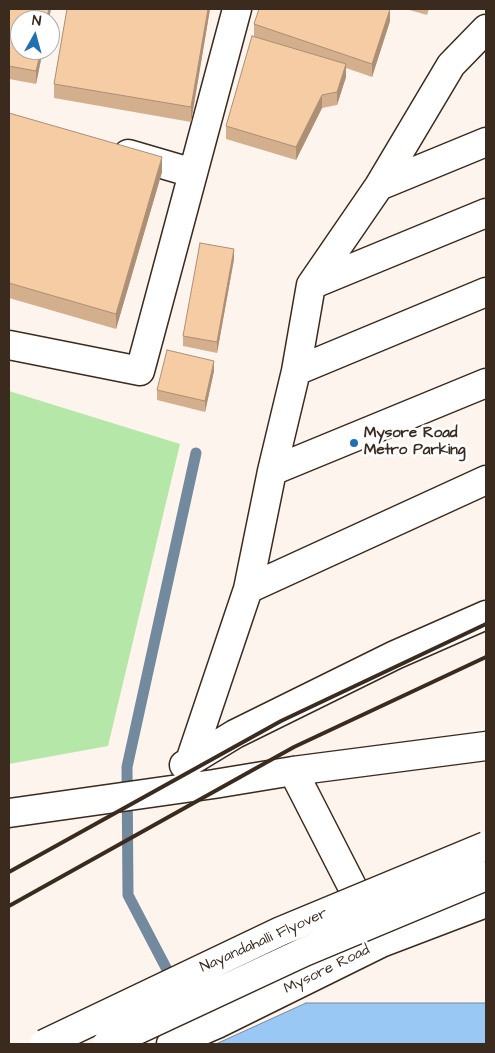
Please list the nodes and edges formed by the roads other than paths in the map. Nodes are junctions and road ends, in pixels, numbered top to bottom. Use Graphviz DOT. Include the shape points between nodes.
graph roads {
  1 [pos="237,9"];
  2 [pos="486,30"];
  3 [pos="486,142"];
  4 [pos="101,146"];
  5 [pos="193,173"];
  6 [pos="378,186"];
  7 [pos="486,213"];
  8 [pos="311,285"];
  9 [pos="486,292"];
  10 [pos="9,345"];
  11 [pos="296,371"];
  12 [pos="486,383"];
  13 [pos="272,471"];
  14 [pos="486,480"];
  15 [pos="248,589"];
  16 [pos="486,615"];
  17 [pos="486,746"];
  18 [pos="190,761"];
  19 [pos="293,771"];
  20 [pos="134,796"];
  21 [pos="72,804"];
  22 [pos="9,813"];
  23 [pos="9,833"];
  24 [pos="486,846"];
  25 [pos="486,876"];
  26 [pos="486,903"];
  27 [pos="381,943"];
  28 [pos="176,1042"];
  29 [pos="44,1044"];
  30 [pos="108,1044"];
  1 -- 5 [label="main road"];
  2 -- 6 [label="main road" via="451,65"];
  3 -- 6 [label="main road"];
  4 -- 5 [label="main road"];
  5 -- 10 [label="main road" via="140,372"];
  6 -- 8 [label="main road"];
  7 -- 8 [label="main road"];
  8 -- 11 [label="main road"];
  9 -- 11 [label="main road"];
  11 -- 13 [label="main road"];
  12 -- 13 [label="main road"];
  13 -- 15 [label="main road"];
  14 -- 15 [label="main road"];
  15 -- 18 [label="main road"];
  16 -- 18 [label="main road" via="386,659 235,734"];
  17 -- 19 [label="main road"];
  18 -- 20 [label="main road"];
  19 -- 20 [label="main road"];
  19 -- 27 [label="main road"];
  20 -- 21 [label="main road"];
  21 -- 22 [label="main road"];
  21 -- 23 [label="main road"];
  24 -- 29 [label="main road, Nayandahalli Flyover, bridge" via="281,931"];
  25 -- 30 [label="main road, Nayandahalli Flyover, bridge" via="304,952"];
  26 -- 27 [label="main road, Mysore Road"];
  27 -- 28 [label="main road, Mysore Road"];
}
